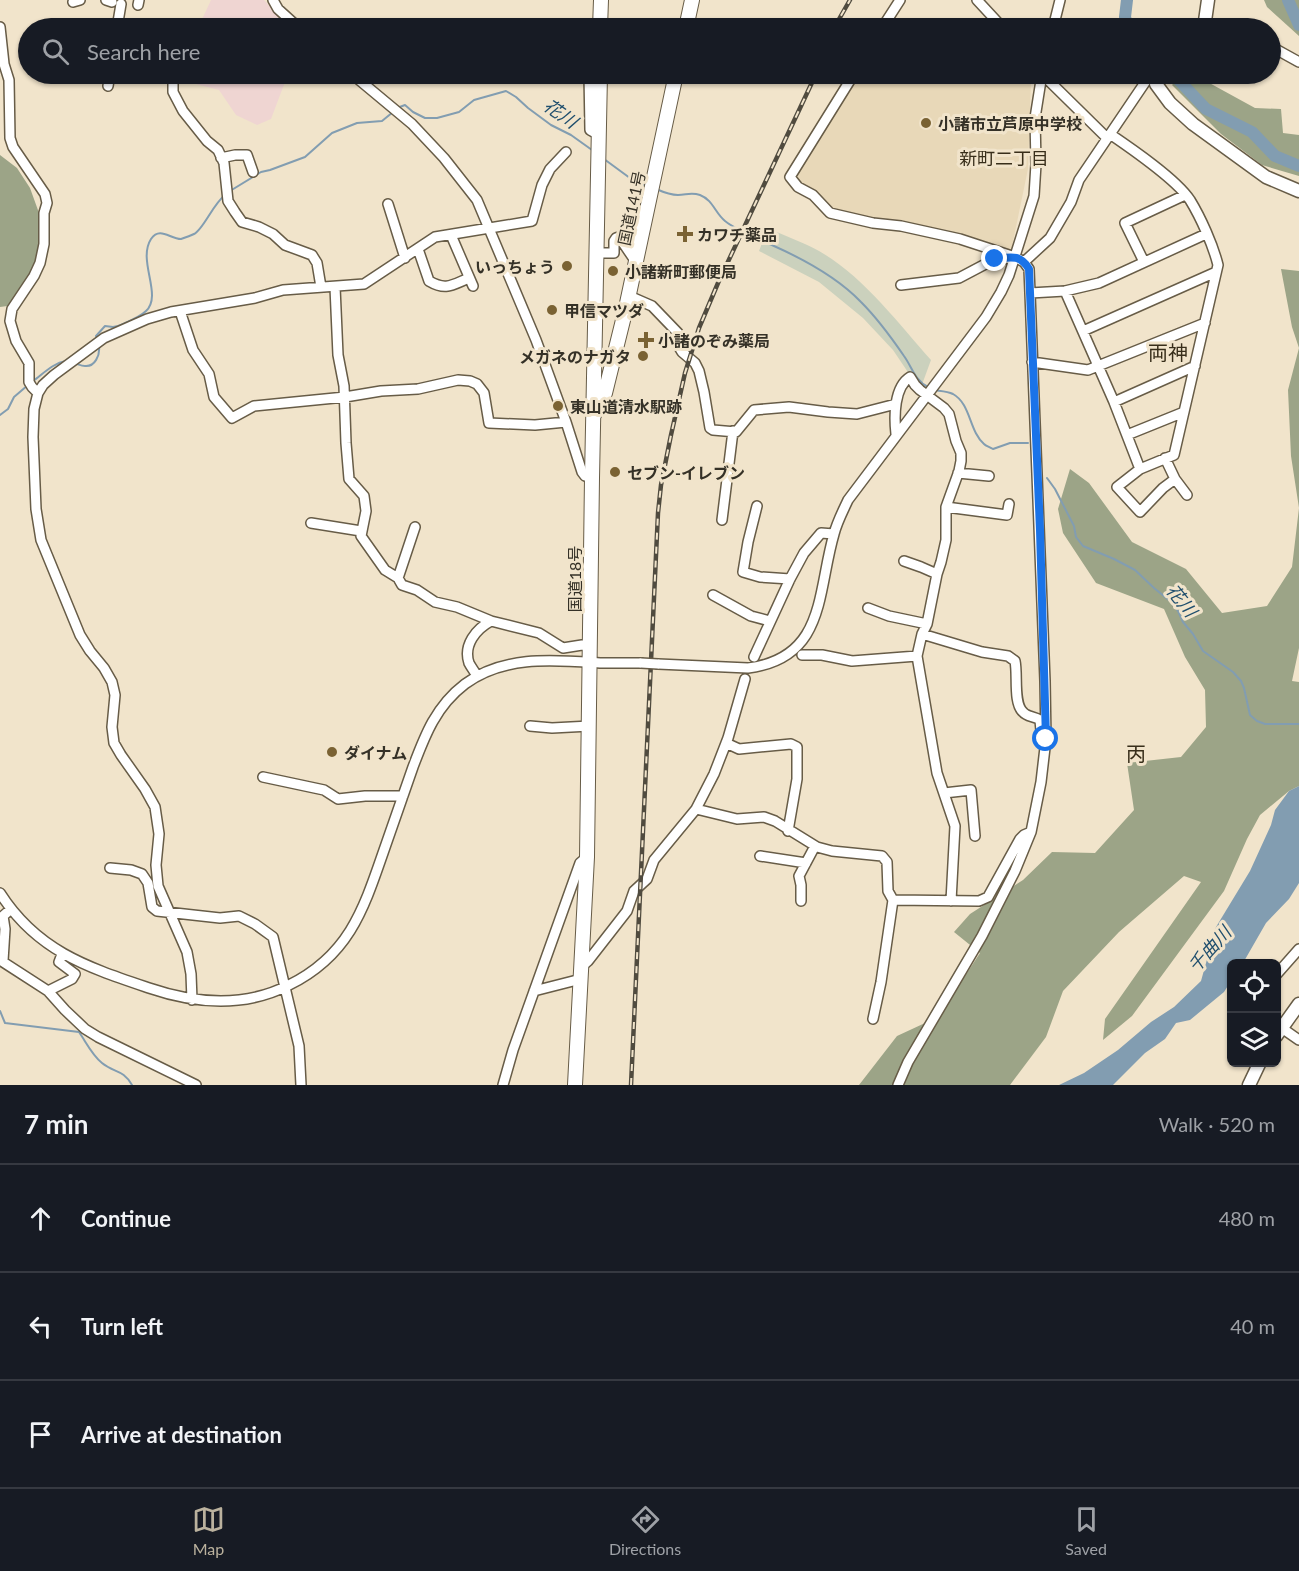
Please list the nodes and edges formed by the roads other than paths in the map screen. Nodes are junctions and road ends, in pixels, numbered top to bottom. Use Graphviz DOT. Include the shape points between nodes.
graph roads {
  1 [pos="273,0"];
  2 [pos="601,0"];
  3 [pos="692,0"];
  4 [pos="900,0"];
  5 [pos="977,0"];
  6 [pos="1060,0"];
  7 [pos="1208,0"];
  8 [pos="113,2"];
  9 [pos="115,18"];
  10 [pos="288,18"];
  11 [pos="600,18"];
  12 [pos="688,18"];
  13 [pos="888,18"];
  14 [pos="994,18"];
  15 [pos="1056,18"];
  16 [pos="1205,18"];
  17 [pos="0,27"];
  18 [pos="1281,52"];
  19 [pos="1299,62"];
  20 [pos="173,84"];
  21 [pos="364,84"];
  22 [pos="589,84"];
  23 [pos="600,84"];
  24 [pos="674,84"];
  25 [pos="848,84"];
  26 [pos="1040,84"];
  27 [pos="1053,84"];
  28 [pos="1144,84"];
  29 [pos="1156,84"];
  30 [pos="599,135"];
  31 [pos="1109,136"];
  32 [pos="566,152"];
  33 [pos="221,158"];
  34 [pos="253,172"];
  35 [pos="1299,191"];
  36 [pos="1185,195"];
  37 [pos="388,204"];
  38 [pos="490,229"];
  39 [pos="1206,234"];
  40 [pos="451,235"];
  41 [pos="418,249"];
  42 [pos="596,253"];
  43 [pos="1015,257"];
  44 [pos="405,258"];
  45 [pos="636,262"];
  46 [pos="1024,262"];
  47 [pos="1144,262"];
  48 [pos="1216,272"];
  49 [pos="901,285"];
  50 [pos="321,287"];
  51 [pos="335,287"];
  52 [pos="1065,291"];
  53 [pos="1030,293"];
  54 [pos="629,296"];
  55 [pos="180,311"];
  56 [pos="1204,323"];
  57 [pos="1083,331"];
  58 [pos="1032,362"];
  59 [pos="1098,366"];
  60 [pos="1195,366"];
  61 [pos="593,376"];
  62 [pos="608,380"];
  63 [pos="38,393"];
  64 [pos="928,393"];
  65 [pos="345,397"];
  66 [pos="1113,402"];
  67 [pos="896,404"];
  68 [pos="1184,412"];
  69 [pos="593,417"];
  70 [pos="566,422"];
  71 [pos="733,432"];
  72 [pos="897,434"];
  73 [pos="1127,435"];
  74 [pos="1165,459"];
  75 [pos="1140,469"];
  76 [pos="958,473"];
  77 [pos="989,476"];
  78 [pos="592,478"];
  79 [pos="1175,479"];
  80 [pos="1187,495"];
  81 [pos="1009,504"];
  82 [pos="757,506"];
  83 [pos="946,507"];
  84 [pos="722,520"];
  85 [pos="310,523"];
  86 [pos="415,527"];
  87 [pos="361,531"];
  88 [pos="834,534"];
  89 [pos="904,561"];
  90 [pos="937,574"];
  91 [pos="398,578"];
  92 [pos="790,579"];
  93 [pos="713,595"];
  94 [pos="868,608"];
  95 [pos="490,621"];
  96 [pos="770,621"];
  97 [pos="927,624"];
  98 [pos="922,634"];
  99 [pos="591,646"];
  100 [pos="802,655"];
  101 [pos="917,656"];
  102 [pos="754,657"];
  103 [pos="590,662"];
  104 [pos="477,676"];
  105 [pos="745,679"];
  106 [pos="530,726"];
  107 [pos="590,726"];
  108 [pos="1046,739"];
  109 [pos="726,743"];
  110 [pos="263,777"];
  111 [pos="944,793"];
  112 [pos="403,796"];
  113 [pos="696,809"];
  114 [pos="788,831"];
  115 [pos="1031,832"];
  116 [pos="975,836"];
  117 [pos="815,846"];
  118 [pos="760,856"];
  119 [pos="588,857"];
  120 [pos="806,863"];
  121 [pos="110,868"];
  122 [pos="0,893"];
  123 [pos="893,900"];
  124 [pos="801,901"];
  125 [pos="951,901"];
  126 [pos="10,909"];
  127 [pos="168,911"];
  128 [pos="1299,949"];
  129 [pos="62,954"];
  130 [pos="2,960"];
  131 [pos="1281,969"];
  132 [pos="581,973"];
  133 [pos="286,987"];
  134 [pos="48,990"];
  135 [pos="534,991"];
  136 [pos="192,1000"];
  137 [pos="1299,1004"];
  138 [pos="873,1019"];
  139 [pos="1281,1025"];
  140 [pos="1281,1031"];
  141 [pos="1299,1040"];
  142 [pos="1258,1067"];
  143 [pos="196,1085"];
  144 [pos="302,1085"];
  145 [pos="503,1085"];
  146 [pos="574,1085"];
  147 [pos="898,1085"];
  148 [pos="1249,1085"];
  1 -- 10 [label="street"];
  2 -- 11 [label="highway"];
  3 -- 12 [label="highway"];
  4 -- 13 [label="street"];
  5 -- 14 [label="street"];
  6 -- 15 [label="street"];
  7 -- 16 [label="main road"];
  8 -- 9 [label="street"];
  17 -- 63 [label="street" via="9,80 10,138 47,203 40,263 12,309 10,321 28,363 29,382"];
  18 -- 19 [label="street"];
  20 -- 33 [label="street" via="183,111"];
  21 -- 38 [label="street" via="412,124 444,158 477,200"];
  22 -- 30 [label="street" via="590,130"];
  23 -- 30 [label="highway, 国道18号"];
  24 -- 45 [label="highway, 国道141号"];
  25 -- 43 [label="street" via="790,177 798,187 813,195 830,213 960,239"];
  26 -- 43 [label="street" via="1035,118 1034,196"];
  27 -- 31 [label="street"];
  28 -- 31 [label="street"];
  29 -- 35 [label="main road" via="1193,124 1266,177"];
  30 -- 42 [label="highway, 国道18号"];
  31 -- 36 [label="street" via="1154,167"];
  31 -- 46 [label="street" via="1079,180 1050,238"];
  32 -- 38 [label="street" via="542,185 532,221"];
  33 -- 34 [label="street" via="247,155"];
  33 -- 50 [label="street" via="228,201 242,222 312,255"];
  36 -- 39 [label="street"];
  36 -- 47 [label="street" via="1125,223"];
  37 -- 44 [label="street"];
  38 -- 40 [label="street"];
  38 -- 70 [label="street"];
  39 -- 47 [label="street"];
  39 -- 48 [label="street" via="1218,265"];
  40 -- 41 [label="street" via="435,237"];
  40 -- 41 [label="street" via="471,282 440,287 429,281"];
  41 -- 44 [label="street"];
  42 -- 45 [label="street" via="614,253 614,241 619,237"];
  42 -- 61 [label="highway, 国道18号"];
  43 -- 46 [label="street"];
  43 -- 49 [label="street" via="995,259 959,278"];
  43 -- 64 [label="street" via="986,317"];
  44 -- 51 [label="street" via="364,284"];
  45 -- 54 [label="highway, 国道141号"];
  46 -- 53 [label="street" via="1029,269"];
  47 -- 52 [label="street" via="1099,283"];
  48 -- 56 [label="street"];
  48 -- 57 [label="street"];
  50 -- 51 [label="street"];
  50 -- 55 [label="street" via="283,290"];
  51 -- 65 [label="street" via="338,355"];
  52 -- 53 [label="street"];
  52 -- 57 [label="street"];
  53 -- 58 [label="street"];
  54 -- 62 [label="highway, 国道141号"];
  54 -- 71 [label="street" via="652,306 678,333 679,347 699,371 710,428"];
  55 -- 63 [label="street" via="147,319 104,338 54,375"];
  55 -- 65 [label="street" via="193,350 209,374 214,397 232,418 254,406"];
  56 -- 59 [label="street"];
  56 -- 60 [label="street"];
  57 -- 59 [label="street"];
  58 -- 59 [label="street" via="1088,370"];
  58 -- 108 [label="street"];
  59 -- 66 [label="street"];
  60 -- 66 [label="street"];
  60 -- 68 [label="street"];
  61 -- 62 [label="highway"];
  61 -- 69 [label="highway, 国道18号"];
  62 -- 69 [label="highway, 国道141号"];
  63 -- 127 [label="street" via="33,436 36,509 42,540 80,635 112,682 114,742 155,807 159,834 157,880"];
  64 -- 67 [label="street" via="915,385 910,376"];
  64 -- 72 [label="street"];
  64 -- 76 [label="street" via="949,414 962,453"];
  65 -- 70 [label="street" via="470,381 484,393 489,423"];
  65 -- 87 [label="street" via="349,479 364,496 366,511"];
  66 -- 73 [label="street"];
  67 -- 71 [label="street" via="857,414 789,407 754,410"];
  67 -- 72 [label="street"];
  68 -- 73 [label="street"];
  68 -- 74 [label="street" via="1174,454"];
  69 -- 78 [label="highway, 国道18号"];
  70 -- 78 [label="street" via="582,472"];
  71 -- 84 [label="street"];
  72 -- 88 [label="street" via="848,500"];
  73 -- 75 [label="street"];
  74 -- 75 [label="street"];
  74 -- 79 [label="street"];
  75 -- 79 [label="street" via="1117,487 1140,512"];
  76 -- 77 [label="street"];
  76 -- 83 [label="street"];
  78 -- 99 [label="highway, 国道18号"];
  79 -- 80 [label="street"];
  81 -- 83 [label="street" via="1007,515"];
  82 -- 92 [label="street" via="743,572"];
  83 -- 90 [label="street" via="946,540"];
  85 -- 87 [label="street"];
  86 -- 91 [label="street"];
  87 -- 91 [label="street" via="385,570"];
  88 -- 92 [label="street" via="821,533"];
  88 -- 103 [label="street, bridge" via="815,619 808,634 802,643 771,663 748,668"];
  89 -- 90 [label="street"];
  90 -- 97 [label="street"];
  91 -- 95 [label="street" via="402,585 435,602"];
  92 -- 96 [label="street"];
  93 -- 96 [label="street" via="751,616"];
  94 -- 97 [label="street"];
  95 -- 99 [label="street" via="539,633 563,648"];
  95 -- 104 [label="street" via="479,627 468,650 469,663"];
  96 -- 102 [label="street"];
  97 -- 98 [label="street"];
  98 -- 101 [label="street"];
  98 -- 108 [label="street" via="1015,661 1017,701 1022,712 1040,720 1041,734"];
  99 -- 103 [label="highway, 国道18号"];
  100 -- 101 [label="street" via="852,661"];
  101 -- 111 [label="street"];
  103 -- 104 [label="street" via="513,663"];
  103 -- 107 [label="highway, 国道18号"];
  104 -- 112 [label="street" via="450,697 433,718"];
  105 -- 109 [label="street"];
  106 -- 107 [label="street"];
  107 -- 119 [label="highway, 国道18号"];
  108 -- 115 [label="street"];
  109 -- 113 [label="street"];
  109 -- 114 [label="street" via="739,750 791,744 797,747 797,779"];
  110 -- 112 [label="street" via="324,790 338,799"];
  111 -- 116 [label="street" via="971,790"];
  111 -- 125 [label="street" via="955,826"];
  112 -- 133 [label="street" via="358,919 320,966"];
  113 -- 114 [label="street" via="737,819 764,817"];
  113 -- 132 [label="street" via="654,860 648,879 634,891 627,911"];
  114 -- 117 [label="street"];
  115 -- 125 [label="street" via="1020,839 988,897 979,901"];
  115 -- 147 [label="street" via="982,936"];
  117 -- 120 [label="street"];
  117 -- 123 [label="street" via="882,856 887,862 888,891"];
  118 -- 120 [label="street"];
  119 -- 132 [label="highway, 国道18号"];
  119 -- 135 [label="street" via="580,862"];
  120 -- 124 [label="street" via="799,876"];
  121 -- 127 [label="street" via="142,874 148,883 152,907"];
  122 -- 126 [label="street"];
  123 -- 125 [label="street"];
  123 -- 138 [label="street"];
  126 -- 129 [label="street" via="33,934"];
  126 -- 130 [label="street" via="3,916"];
  127 -- 133 [label="street" via="220,918 238,916 268,932 273,937"];
  127 -- 136 [label="street" via="187,952"];
  128 -- 131 [label="street"];
  129 -- 134 [label="street" via="60,964 75,976"];
  129 -- 136 [label="street" via="136,984"];
  130 -- 134 [label="street"];
  132 -- 135 [label="street"];
  132 -- 146 [label="highway, 国道18号"];
  133 -- 136 [label="street" via="248,1000"];
  133 -- 144 [label="street" via="299,1046"];
  134 -- 143 [label="street" via="85,1029"];
  135 -- 145 [label="street"];
  137 -- 139 [label="main road"];
  140 -- 141 [label="street"];
  142 -- 148 [label="main road"];
}
